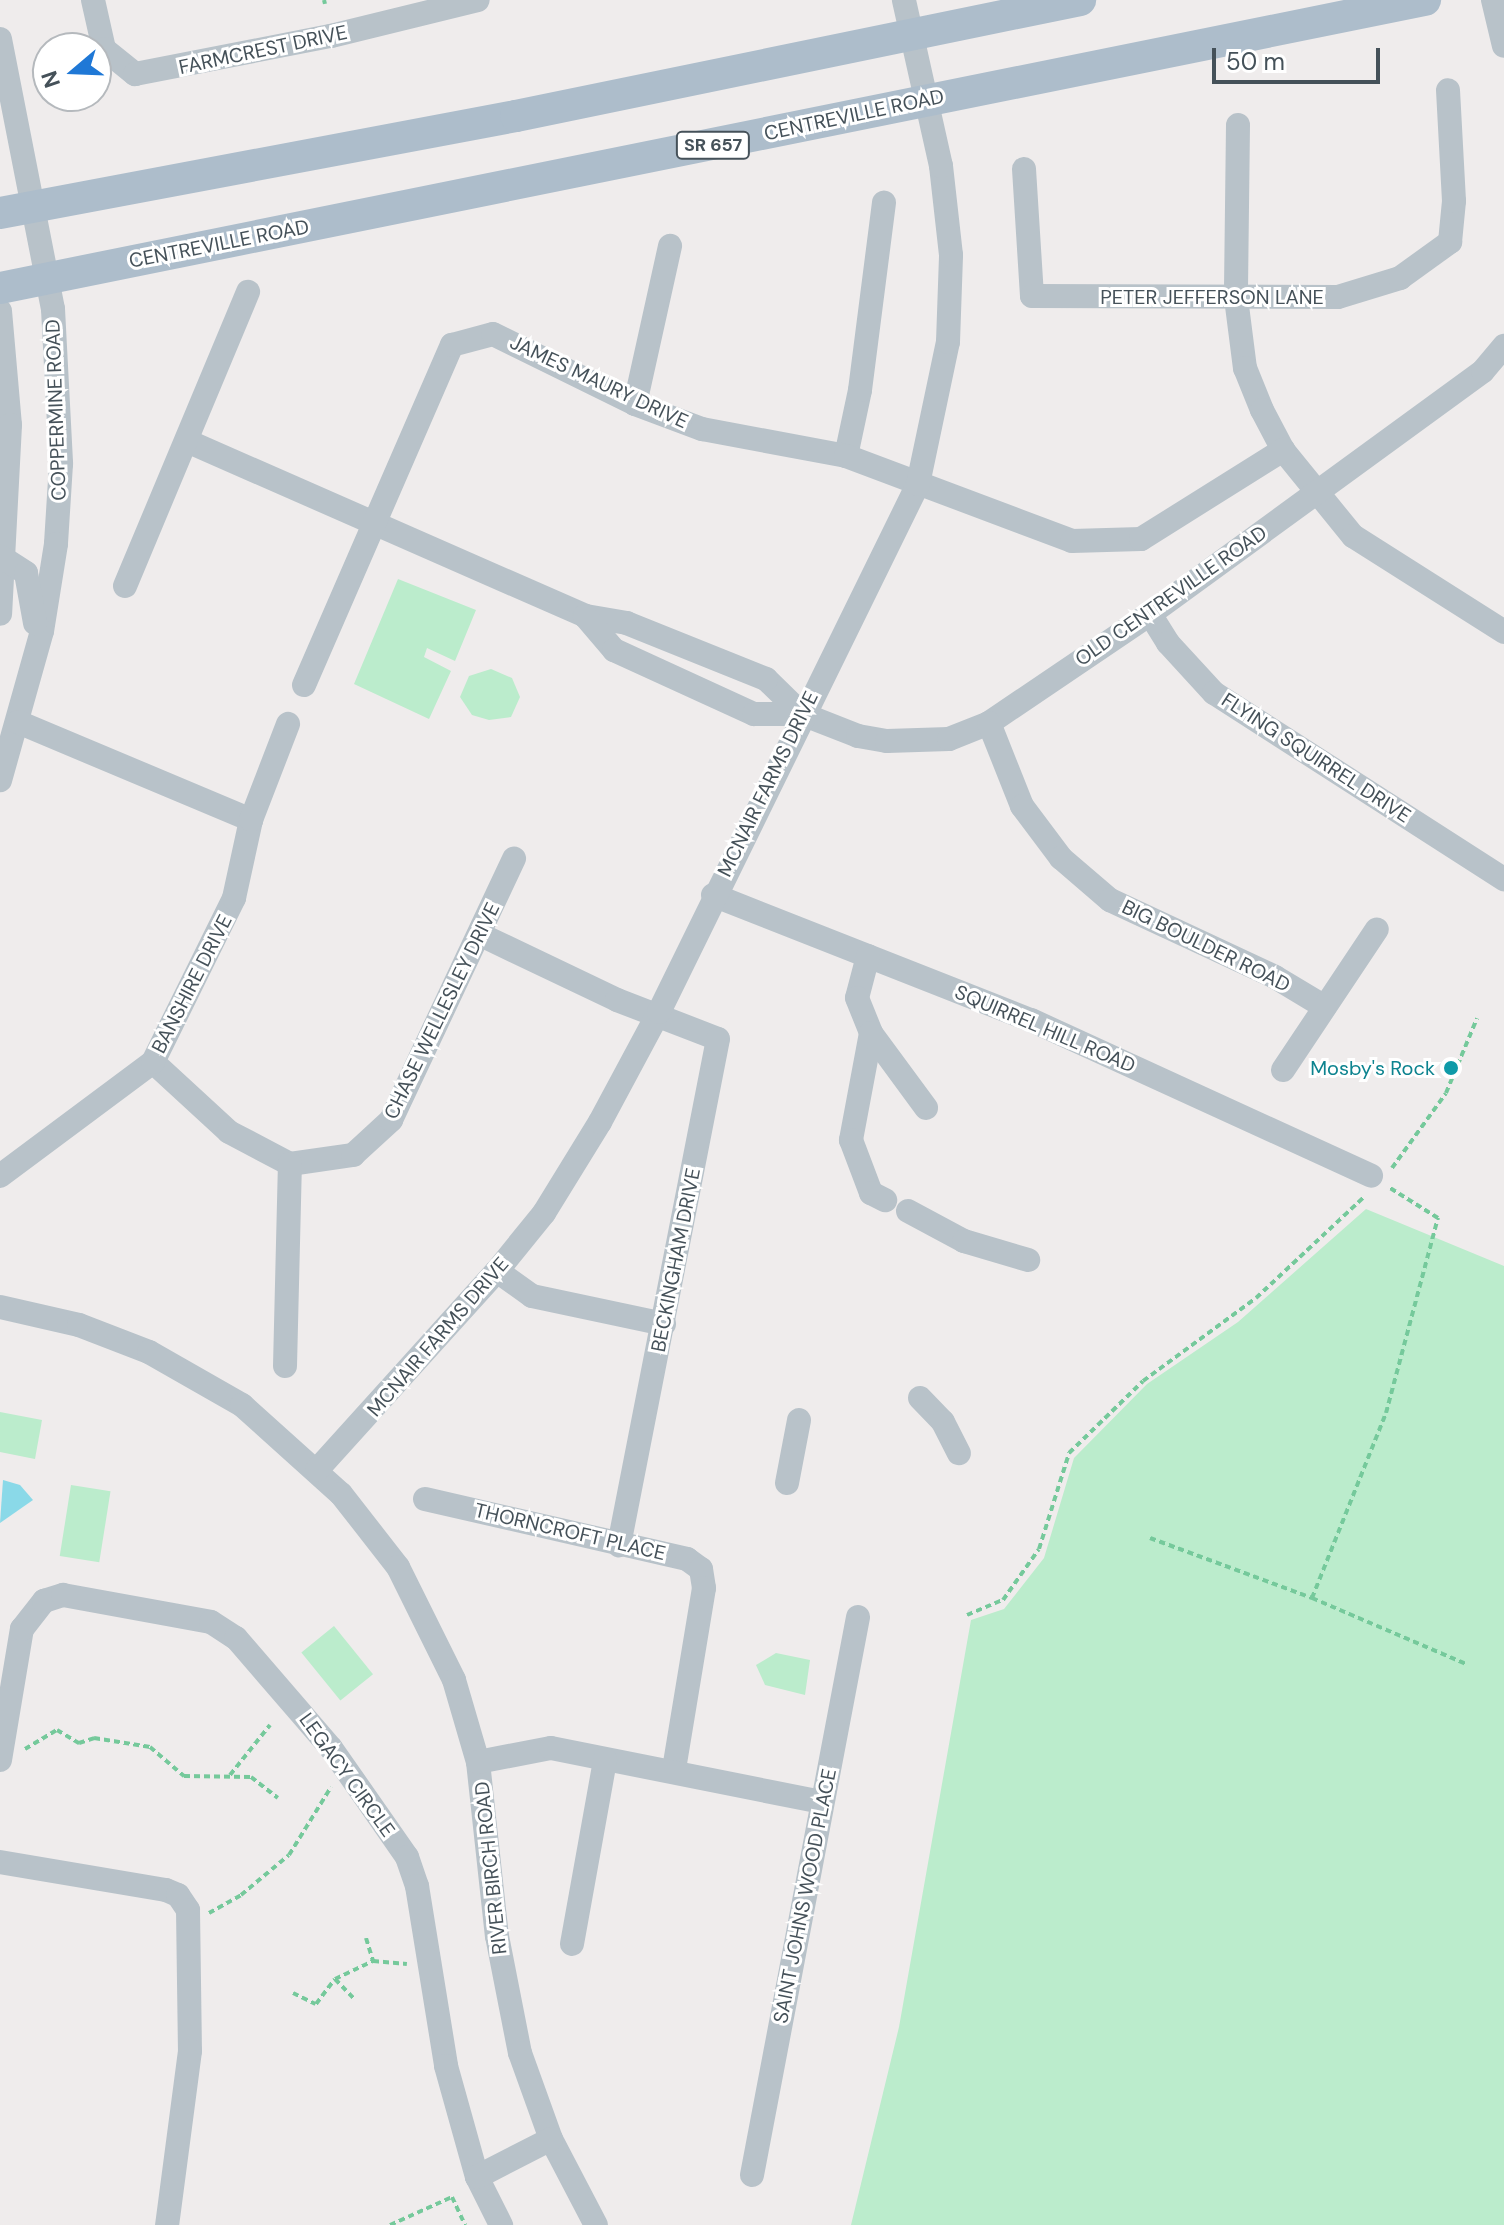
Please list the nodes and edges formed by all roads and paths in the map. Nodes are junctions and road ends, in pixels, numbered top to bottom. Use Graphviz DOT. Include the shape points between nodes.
graph roads {
  1 [pos="93,0"];
  2 [pos="478,0"];
  3 [pos="904,0"];
  4 [pos="1080,0"];
  5 [pos="1425,0"];
  6 [pos="1493,0"];
  7 [pos="448,3"];
  8 [pos="910,38"];
  9 [pos="0,39"];
  10 [pos="1504,46"];
  11 [pos="1448,90"];
  12 [pos="926,100"];
  13 [pos="1238,125"];
  14 [pos="1024,169"];
  15 [pos="884,203"];
  16 [pos="35,207"];
  17 [pos="0,213"];
  18 [pos="670,246"];
  19 [pos="48,279"];
  20 [pos="0,288"];
  21 [pos="248,292"];
  22 [pos="1236,298"];
  23 [pos="0,311"];
  24 [pos="1504,346"];
  25 [pos="635,404"];
  26 [pos="187,441"];
  27 [pos="1283,450"];
  28 [pos="846,456"];
  29 [pos="918,484"];
  30 [pos="1315,493"];
  31 [pos="374,525"];
  32 [pos="3,558"];
  33 [pos="125,586"];
  34 [pos="0,607"];
  35 [pos="1150,614"];
  36 [pos="585,616"];
  37 [pos="1504,632"];
  38 [pos="35,657"];
  39 [pos="304,685"];
  40 [pos="802,714"];
  41 [pos="18,722"];
  42 [pos="989,723"];
  43 [pos="288,724"];
  44 [pos="0,780"];
  45 [pos="251,820"];
  46 [pos="514,859"];
  47 [pos="1504,879"];
  48 [pos="713,895"];
  49 [pos="1377,929"];
  50 [pos="481,935"];
  51 [pos="868,956"];
  52 [pos="1325,1007"];
  53 [pos="659,1012"];
  54 [pos="1477,1018"];
  55 [pos="871,1033"];
  56 [pos="153,1062"];
  57 [pos="1283,1070"];
  58 [pos="926,1108"];
  59 [pos="290,1164"];
  60 [pos="0,1176"];
  61 [pos="1375,1179"];
  62 [pos="885,1200"];
  63 [pos="908,1211"];
  64 [pos="1028,1260"];
  65 [pos="497,1271"];
  66 [pos="0,1307"];
  67 [pos="664,1324"];
  68 [pos="285,1366"];
  69 [pos="920,1398"];
  70 [pos="799,1420"];
  71 [pos="959,1453"];
  72 [pos="317,1470"];
  73 [pos="787,1483"];
  74 [pos="425,1499"];
  75 [pos="1150,1538"];
  76 [pos="619,1545"];
  77 [pos="1312,1598"];
  78 [pos="967,1615"];
  79 [pos="858,1617"];
  80 [pos="1466,1664"];
  81 [pos="5,1698"];
  82 [pos="270,1725"];
  83 [pos="1,1752"];
  84 [pos="605,1760"];
  85 [pos="478,1762"];
  86 [pos="674,1770"];
  87 [pos="349,1774"];
  88 [pos="230,1775"];
  89 [pos="278,1798"];
  90 [pos="822,1802"];
  91 [pos="0,1862"];
  92 [pos="188,1914"];
  93 [pos="366,1938"];
  94 [pos="572,1944"];
  95 [pos="373,1961"];
  96 [pos="428,1962"];
  97 [pos="335,1979"];
  98 [pos="293,1993"];
  99 [pos="354,1999"];
  100 [pos="551,2139"];
  101 [pos="752,2175"];
  102 [pos="477,2177"];
  103 [pos="167,2225"];
  104 [pos="390,2225"];
  105 [pos="465,2225"];
  106 [pos="501,2225"];
  107 [pos="596,2225"];
  1 -- 7 [label="street, FARMCREST DRIVE" via="104,49 135,74 331,36"];
  2 -- 7 [label="street, FARMCREST DRIVE"];
  3 -- 8 [label="street, MCNAIR FARMS DRIVE"];
  4 -- 8 [label="main road"];
  5 -- 12 [label="main road, CENTREVILLE ROAD / SR 657"];
  6 -- 10 [label="street"];
  8 -- 12 [label="street, MCNAIR FARMS DRIVE"];
  8 -- 16 [label="main road"];
  9 -- 16 [label="street, COPPERMINE ROAD"];
  11 -- 22 [label="street, PETER JEFFERSON LANE" via="1454,201 1450,242 1400,278 1338,297"];
  12 -- 19 [label="main road, CENTREVILLE ROAD / SR 657"];
  12 -- 29 [label="street, MCNAIR FARMS DRIVE" via="951,255 948,342"];
  13 -- 22 [label="street"];
  14 -- 22 [label="street, PETER JEFFERSON LANE" via="1032,296"];
  15 -- 28 [label="street" via="860,390"];
  16 -- 17 [label="main road"];
  16 -- 19 [label="street, COPPERMINE ROAD"];
  18 -- 25 [label="street"];
  19 -- 20 [label="main road, CENTREVILLE ROAD / SR 657"];
  19 -- 38 [label="street, COPPERMINE ROAD" via="61,464 56,544"];
  21 -- 26 [label="street"];
  22 -- 27 [label="street" via="1245,368"];
  23 -- 32 [label="street" via="10,425"];
  24 -- 30 [label="street, OLD CENTREVILLE ROAD" via="1483,371"];
  25 -- 28 [label="street, JAMES MAURY DRIVE" via="702,429"];
  25 -- 31 [label="street, JAMES MAURY DRIVE" via="493,334 452,345"];
  26 -- 31 [label="street"];
  26 -- 33 [label="street"];
  27 -- 29 [label="street, JAMES MAURY DRIVE" via="1141,539 1072,541"];
  27 -- 30 [label="street"];
  28 -- 29 [label="street, JAMES MAURY DRIVE"];
  29 -- 40 [label="street, MCNAIR FARMS DRIVE"];
  30 -- 35 [label="street, OLD CENTREVILLE ROAD"];
  30 -- 37 [label="street" via="1353,536"];
  31 -- 36 [label="street"];
  31 -- 39 [label="street, JAMES MAURY DRIVE"];
  32 -- 34 [label="street"];
  32 -- 38 [label="street" via="23,568 29,579"];
  35 -- 42 [label="street, OLD CENTREVILLE ROAD"];
  35 -- 47 [label="street, FLYING SQUIRREL DRIVE" via="1168,643 1214,693"];
  36 -- 40 [label="street" via="627,623 766,679"];
  36 -- 40 [label="street" via="614,650 754,714"];
  38 -- 41 [label="street, COPPERMINE ROAD"];
  40 -- 42 [label="street, OLD CENTREVILLE ROAD" via="858,736 887,741 949,739"];
  40 -- 48 [label="street, MCNAIR FARMS DRIVE"];
  41 -- 44 [label="street, COPPERMINE ROAD"];
  41 -- 45 [label="street"];
  42 -- 52 [label="street, BIG BOULDER ROAD" via="1022,806 1061,858 1110,900 1275,977"];
  43 -- 45 [label="street, BANSHIRE DRIVE"];
  45 -- 56 [label="street, BANSHIRE DRIVE" via="234,898"];
  46 -- 50 [label="street, CHASE WELLESLEY DRIVE"];
  48 -- 51 [label="street, SQUIRREL HILL ROAD"];
  48 -- 53 [label="street, MCNAIR FARMS DRIVE"];
  49 -- 52 [label="street"];
  50 -- 53 [label="street" via="617,1000"];
  50 -- 59 [label="street, CHASE WELLESLEY DRIVE" via="391,1120 353,1155"];
  51 -- 55 [label="street" via="857,998"];
  51 -- 61 [label="street, SQUIRREL HILL ROAD" via="1031,1020"];
  52 -- 57 [label="street"];
  53 -- 65 [label="street, MCNAIR FARMS DRIVE" via="544,1213"];
  53 -- 67 [label="street, BECKINGHAM DRIVE" via="718,1039"];
  54 -- 61 [label="path" via="1441,1102"];
  55 -- 58 [label="street"];
  55 -- 62 [label="street" via="851,1140 871,1193"];
  56 -- 59 [label="street" via="229,1132"];
  56 -- 60 [label="street, BANSHIRE DRIVE"];
  59 -- 68 [label="street"];
  61 -- 77 [label="path" via="1438,1218 1386,1413"];
  61 -- 78 [label="path" via="1256,1298 1143,1381 1069,1453 1039,1549 1003,1600"];
  63 -- 64 [label="street" via="964,1241"];
  65 -- 67 [label="street" via="532,1296"];
  65 -- 72 [label="street, MCNAIR FARMS DRIVE"];
  66 -- 72 [label="street, RIVER BIRCH ROAD" via="79,1325 149,1352 242,1405"];
  67 -- 76 [label="street, BECKINGHAM DRIVE"];
  69 -- 71 [label="street" via="943,1422"];
  70 -- 73 [label="street"];
  72 -- 85 [label="street, RIVER BIRCH ROAD" via="365,1521 427,1618 454,1680"];
  74 -- 76 [label="street, THORNCROFT PLACE"];
  75 -- 77 [label="path"];
  76 -- 86 [label="street, THORNCROFT PLACE" via="687,1559 701,1569 704,1588"];
  77 -- 80 [label="path"];
  79 -- 90 [label="street, SAINT JOHNS WOOD PLACE"];
  81 -- 83 [label="street, LEGACY CIRCLE"];
  81 -- 87 [label="street, LEGACY CIRCLE" via="22,1629 44,1601 63,1595 211,1622 236,1638 269,1673"];
  82 -- 88 [label="path"];
  83 -- 88 [label="path" via="20,1752 57,1730 79,1743 94,1738 150,1747 184,1776"];
  84 -- 85 [label="street" via="551,1748"];
  84 -- 86 [label="street"];
  84 -- 94 [label="street"];
  85 -- 100 [label="street, RIVER BIRCH ROAD" via="508,2003"];
  86 -- 90 [label="street"];
  87 -- 92 [label="path" via="324,1793 289,1855 241,1895 204,1915"];
  87 -- 96 [label="street, LEGACY CIRCLE" via="407,1857"];
  88 -- 89 [label="path" via="251,1777"];
  90 -- 101 [label="street, SAINT JOHNS WOOD PLACE"];
  91 -- 92 [label="street" via="166,1890 178,1895"];
  92 -- 103 [label="street" via="190,2051"];
  93 -- 95 [label="path"];
  95 -- 96 [label="path"];
  95 -- 97 [label="path"];
  96 -- 102 [label="street, LEGACY CIRCLE" via="446,2066"];
  97 -- 98 [label="path" via="316,2004"];
  97 -- 99 [label="path"];
  100 -- 102 [label="street"];
  100 -- 107 [label="street, RIVER BIRCH ROAD"];
  102 -- 106 [label="street, LEGACY CIRCLE"];
  104 -- 105 [label="path" via="452,2197"];
}
